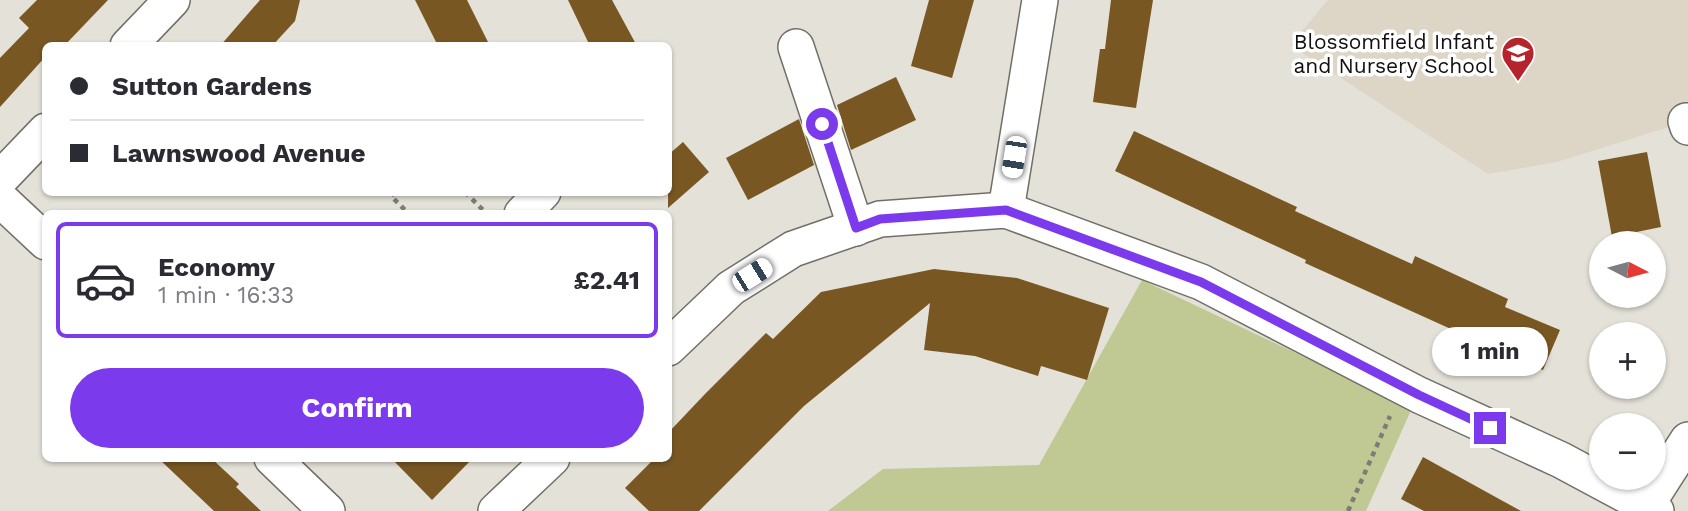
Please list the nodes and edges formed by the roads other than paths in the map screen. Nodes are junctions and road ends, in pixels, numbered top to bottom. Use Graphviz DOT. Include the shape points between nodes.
graph roads {
  1 [pos="172,0"];
  2 [pos="1040,0"];
  3 [pos="132,42"];
  4 [pos="796,47"];
  5 [pos="42,135"];
  6 [pos="0,179"];
  7 [pos="539,196"];
  8 [pos="0,199"];
  9 [pos="526,210"];
  10 [pos="1006,210"];
  11 [pos="856,228"];
  12 [pos="42,238"];
  13 [pos="672,344"];
  14 [pos="1688,440"];
  15 [pos="276,462"];
  16 [pos="548,462"];
  17 [pos="1652,508"];
  18 [pos="327,511"];
  19 [pos="496,511"];
  1 -- 3 [label="street"];
  2 -- 10 [label="street"];
  4 -- 11 [label="street"];
  5 -- 6 [label="street"];
  7 -- 9 [label="street"];
  8 -- 12 [label="street"];
  10 -- 11 [label="street" via="880,219"];
  10 -- 17 [label="street" via="1201,282"];
  11 -- 13 [label="street" via="793,249 731,288"];
  14 -- 17 [label="street"];
  15 -- 18 [label="street"];
  16 -- 19 [label="street"];
}
